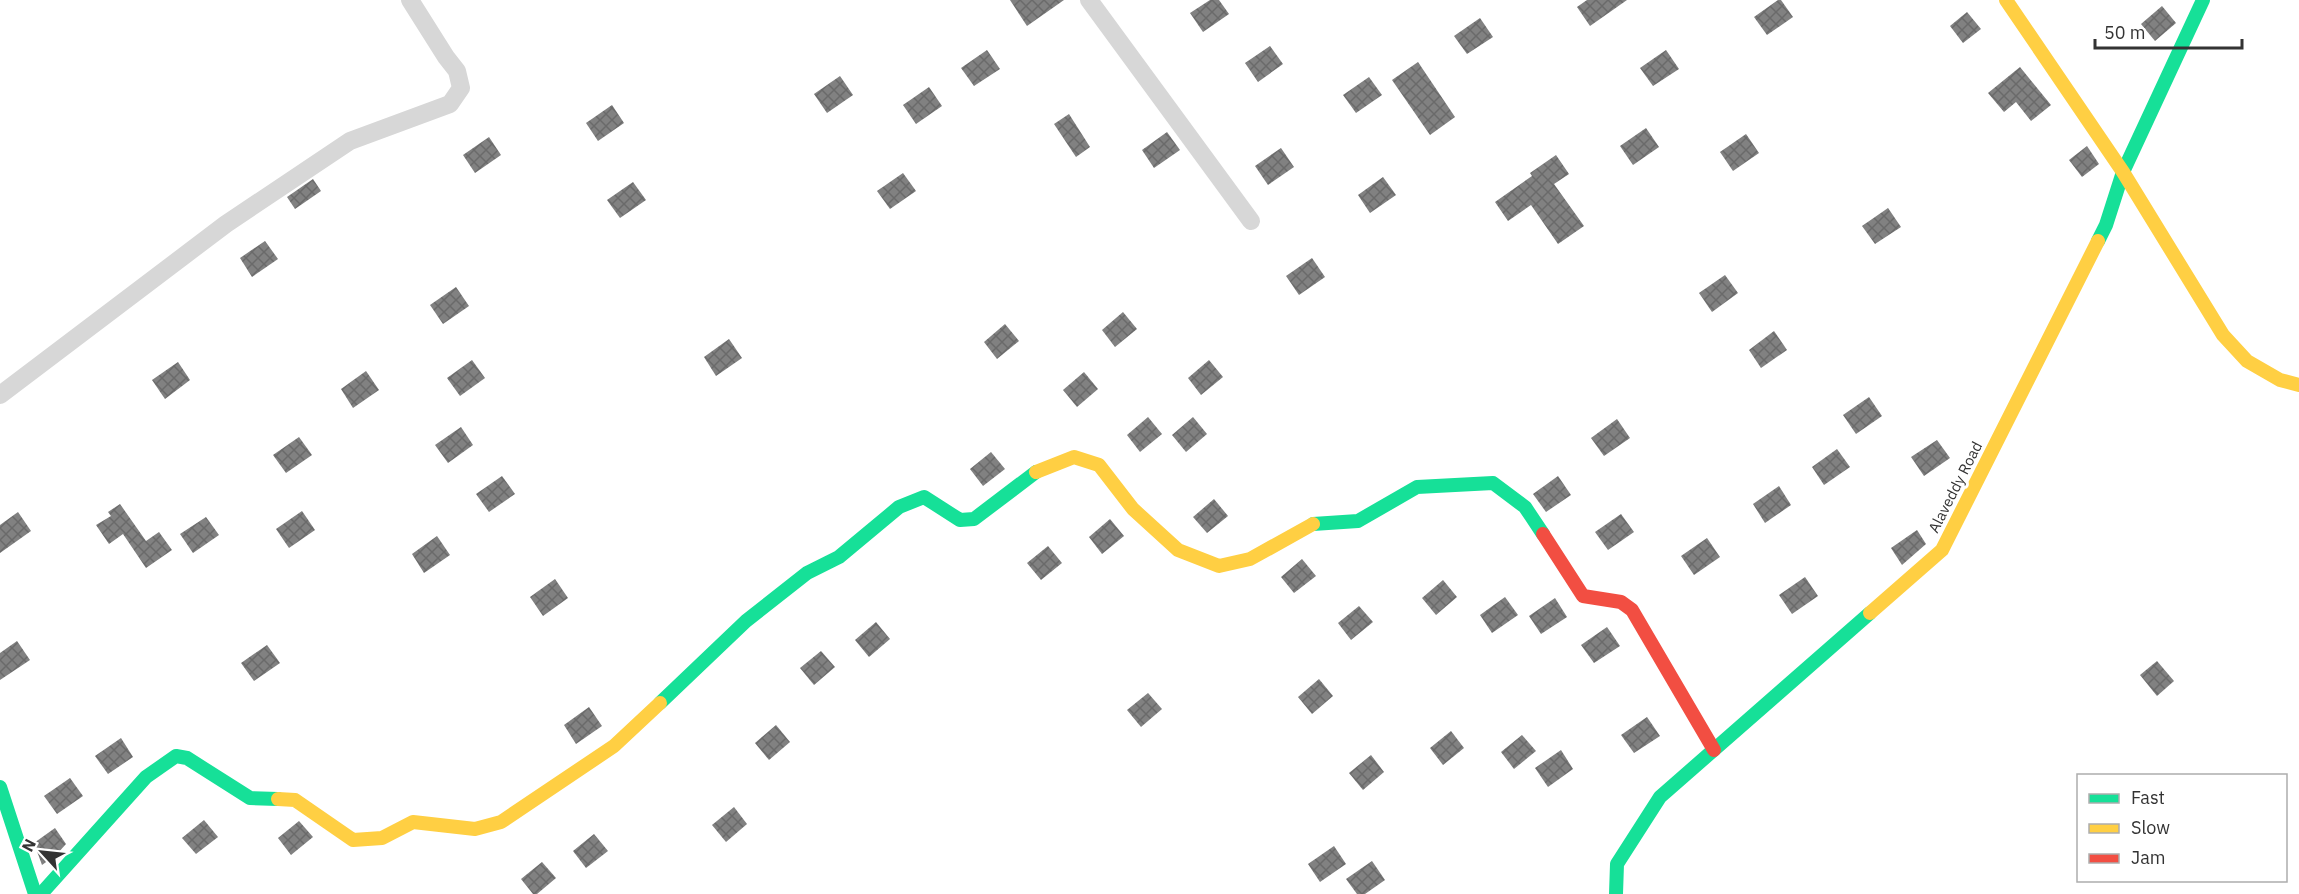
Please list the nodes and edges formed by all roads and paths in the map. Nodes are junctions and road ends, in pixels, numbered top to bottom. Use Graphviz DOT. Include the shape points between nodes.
graph roads {
  1 [pos="410,0"];
  2 [pos="1089,0"];
  3 [pos="2006,0"];
  4 [pos="2203,0"];
  5 [pos="2123,172"];
  6 [pos="1251,221"];
  7 [pos="2299,385"];
  8 [pos="0,394"];
  9 [pos="1714,750"];
  10 [pos="0,788"];
  11 [pos="35,894"];
  12 [pos="41,894"];
  13 [pos="1616,894"];
  1 -- 8 [label="street" via="458,71 461,88 450,104 350,141 226,224"];
  2 -- 6 [label="street"];
  3 -- 5 [label="street"];
  4 -- 5 [label="street, Alaveddy Road"];
  5 -- 7 [label="street" via="2223,335 2247,361 2280,380"];
  5 -- 9 [label="street, Alaveddy Road" via="2106,225 1942,550"];
  9 -- 12 [label="street" via="1632,610 1621,602 1583,596 1525,507 1493,483 1417,487 1358,521 1313,524 1250,559 1219,566 1178,550 1133,509 1099,465 1074,457 1041,470 974,519 960,520 924,497 899,507 839,557 807,573 746,621 614,746 501,822 475,829 413,822 382,838 352,840 295,800 250,798 187,758 176,756 146,777"];
  9 -- 13 [label="street, Alaveddy Road" via="1660,797 1617,864"];
  10 -- 11 [label="street"];
}
